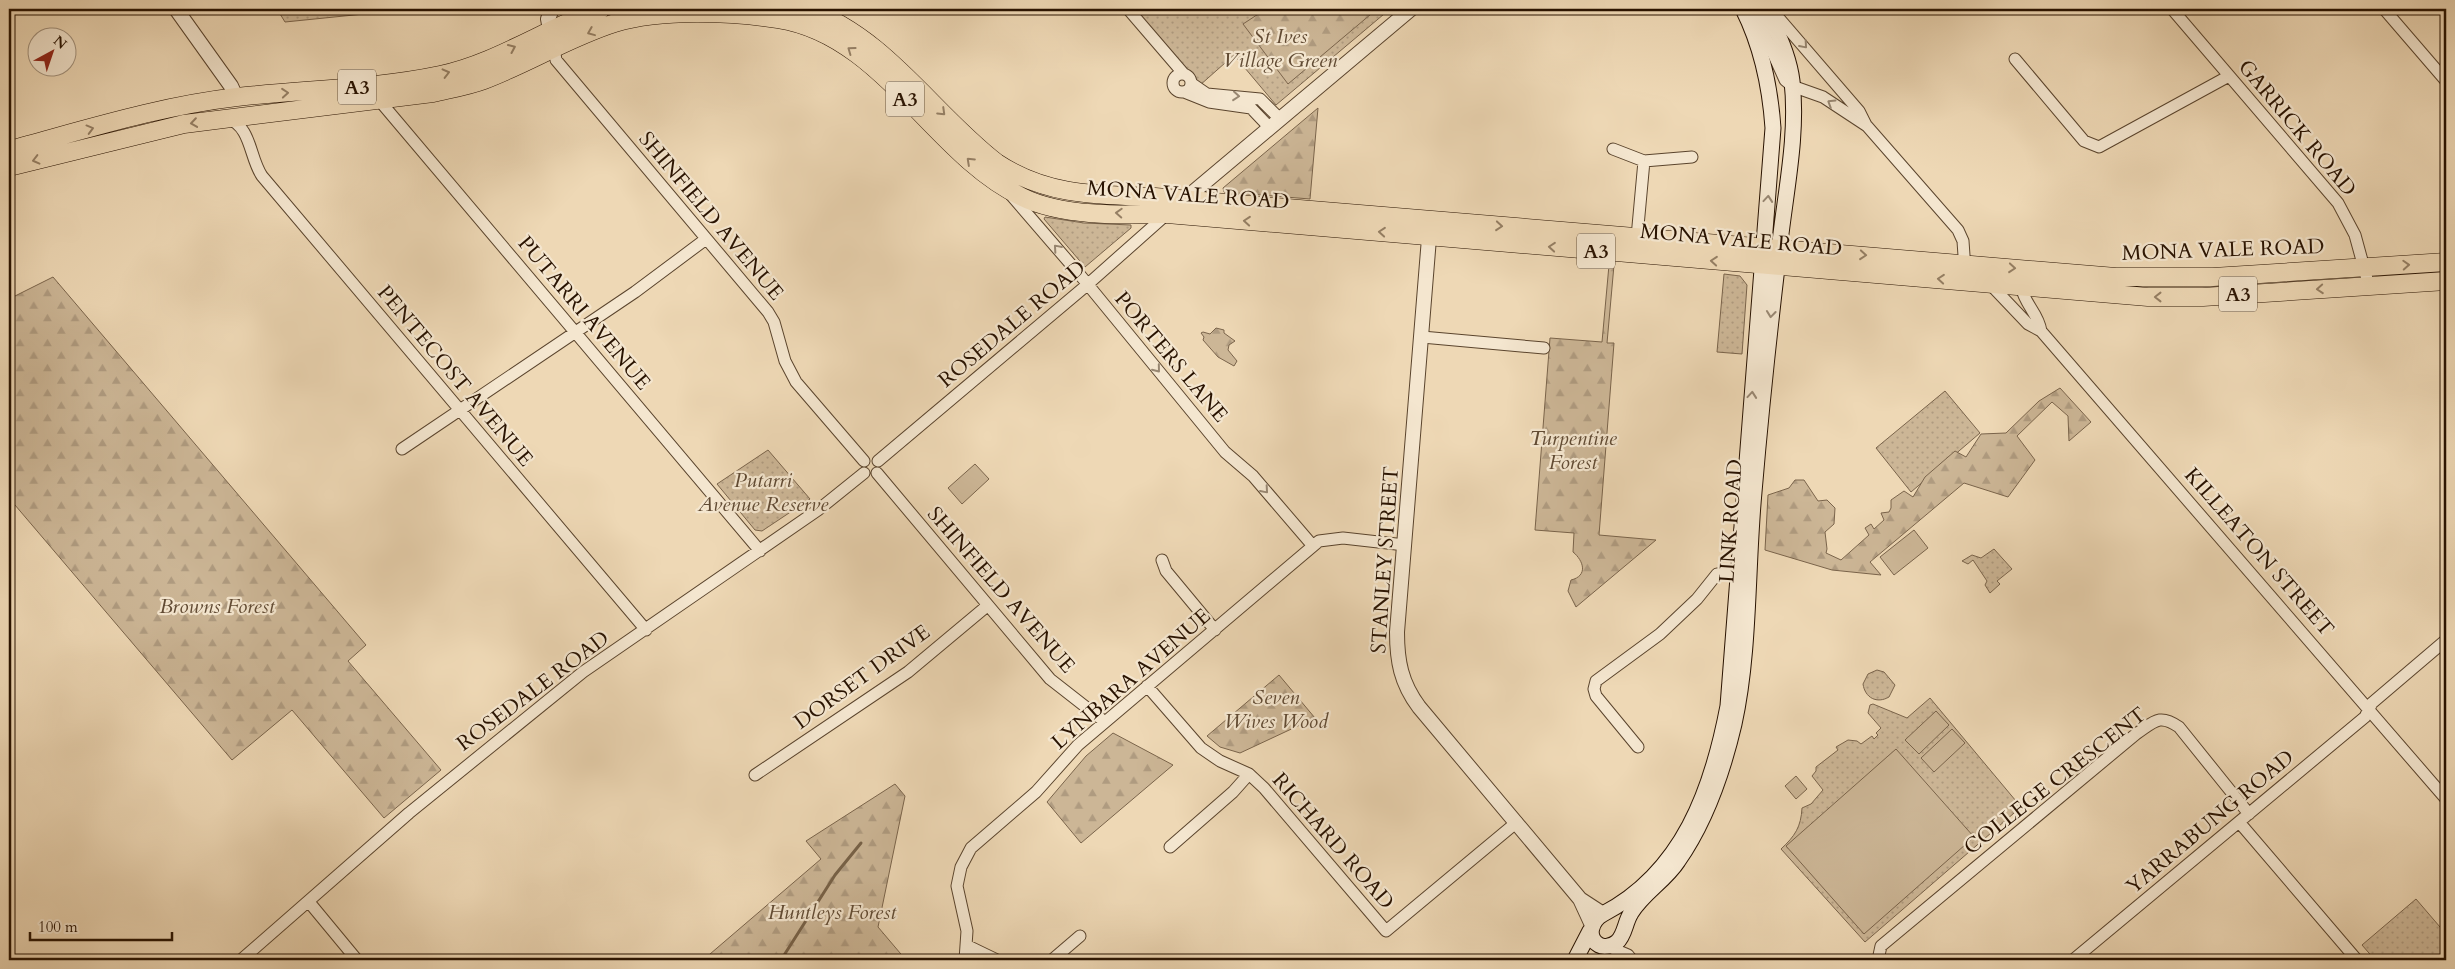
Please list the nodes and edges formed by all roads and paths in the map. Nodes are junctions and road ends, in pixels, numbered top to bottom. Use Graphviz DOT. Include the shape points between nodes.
graph roads {
  1 [pos="176,9"];
  2 [pos="552,9"];
  3 [pos="807,9"];
  4 [pos="1128,9"];
  5 [pos="1411,9"];
  6 [pos="1743,9"];
  7 [pos="1754,9"];
  8 [pos="1764,9"];
  9 [pos="1771,9"];
  10 [pos="2172,9"];
  11 [pos="2384,9"];
  12 [pos="592,10"];
  13 [pos="550,31"];
  14 [pos="554,48"];
  15 [pos="2015,59"];
  16 [pos="1179,75"];
  17 [pos="2229,76"];
  18 [pos="2446,81"];
  19 [pos="1792,86"];
  20 [pos="1187,87"];
  21 [pos="236,97"];
  22 [pos="379,100"];
  23 [pos="241,116"];
  24 [pos="1275,124"];
  25 [pos="1867,126"];
  26 [pos="248,139"];
  27 [pos="9,150"];
  28 [pos="1613,150"];
  29 [pos="1692,157"];
  30 [pos="1644,162"];
  31 [pos="9,167"];
  32 [pos="1004,187"];
  33 [pos="1184,200"];
  34 [pos="1167,214"];
  35 [pos="1430,228"];
  36 [pos="1637,237"];
  37 [pos="706,239"];
  38 [pos="1771,257"];
  39 [pos="2446,262"];
  40 [pos="1963,264"];
  41 [pos="2365,267"];
  42 [pos="2446,281"];
  43 [pos="1990,284"];
  44 [pos="1088,285"];
  45 [pos="2021,286"];
  46 [pos="2369,286"];
  47 [pos="2041,331"];
  48 [pos="575,332"];
  49 [pos="1422,336"];
  50 [pos="1544,348"];
  51 [pos="458,410"];
  52 [pos="402,449"];
  53 [pos="878,461"];
  54 [pos="864,467"];
  55 [pos="877,473"];
  56 [pos="1405,545"];
  57 [pos="1313,546"];
  58 [pos="760,551"];
  59 [pos="1162,560"];
  60 [pos="1738,573"];
  61 [pos="987,606"];
  62 [pos="646,630"];
  63 [pos="1215,630"];
  64 [pos="2446,640"];
  65 [pos="1147,686"];
  66 [pos="2368,710"];
  67 [pos="1105,722"];
  68 [pos="1638,747"];
  69 [pos="1249,774"];
  70 [pos="755,775"];
  71 [pos="2446,799"];
  72 [pos="2249,814"];
  73 [pos="1516,822"];
  74 [pos="2239,822"];
  75 [pos="1170,847"];
  76 [pos="1580,899"];
  77 [pos="309,902"];
  78 [pos="1606,913"];
  79 [pos="1591,928"];
  80 [pos="1623,931"];
  81 [pos="1080,936"];
  82 [pos="968,946"];
  83 [pos="1605,946"];
  84 [pos="1630,958"];
  85 [pos="2079,958"];
  86 [pos="241,960"];
  87 [pos="357,960"];
  88 [pos="965,960"];
  89 [pos="997,960"];
  90 [pos="1052,960"];
  91 [pos="1576,960"];
  92 [pos="1878,960"];
  93 [pos="2357,960"];
  1 -- 21 [label="street" via="232,86"];
  2 -- 13 [label="street" via="548,19"];
  3 -- 33 [label="highway, MONA VALE ROAD / A3, one-way" via="841,24 868,42 985,154 1022,177 1066,192"];
  4 -- 16 [label="street" via="1174,64"];
  5 -- 24 [label="street"];
  38 -- 6 [label="main road, LINK ROAD, one-way" via="1773,128 1768,82 1761,48"];
  7 -- 19 [label="street" via="1781,75"];
  8 -- 19 [label="main road" via="1784,50"];
  9 -- 25 [label="street, one-way" via="1859,111"];
  10 -- 17 [label="street, GARRICK ROAD"];
  11 -- 18 [label="street"];
  12 -- 13 [label="highway, A3"];
  13 -- 14 [label="street"];
  21 -- 13 [label="highway, A3, one-way" via="370,86 441,74 475,65"];
  14 -- 22 [label="highway, MONA VALE ROAD / A3" via="485,80"];
  32 -- 14 [label="highway, MONA VALE ROAD / A3, one-way" via="976,167 861,58 836,40 794,23 724,15 647,16 614,23"];
  14 -- 37 [label="street, SHINFIELD AVENUE" via="556,60"];
  15 -- 17 [label="street" via="2084,141 2099,147"];
  16 -- 20 [label="street" via="1189,77"];
  16 -- 20 [label="street" via="1172,81 1173,87 1177,91"];
  17 -- 41 [label="street, GARRICK ROAD" via="2338,203 2355,235"];
  25 -- 19 [label="street, one-way" via="1823,97"];
  19 -- 38 [label="main road, LINK ROAD" via="1790,156"];
  20 -- 24 [label="street" via="1209,102 1251,108"];
  21 -- 23 [label="street"];
  27 -- 21 [label="highway, A3, one-way" via="171,108"];
  22 -- 23 [label="highway, MONA VALE ROAD / A3"];
  22 -- 48 [label="street, PUTARRI AVENUE"];
  23 -- 26 [label="street, PENTECOST AVENUE"];
  23 -- 26 [label="street, PENTECOST AVENUE" via="239,124"];
  23 -- 31 [label="highway, MONA VALE ROAD / A3, one-way" via="184,124"];
  24 -- 33 [label="street"];
  25 -- 40 [label="street" via="1958,230 1963,241"];
  26 -- 51 [label="street, PENTECOST AVENUE" via="262,176"];
  28 -- 30 [label="street"];
  29 -- 30 [label="street"];
  30 -- 36 [label="street"];
  34 -- 32 [label="highway, MONA VALE ROAD / A3, one-way" via="1062,209 1032,201"];
  44 -- 32 [label="street, PORTERS LANE, one-way"];
  33 -- 34 [label="street"];
  33 -- 35 [label="highway, MONA VALE ROAD / A3"];
  35 -- 34 [label="highway, MONA VALE ROAD / A3, one-way"];
  34 -- 44 [label="street, ROSEDALE ROAD"];
  35 -- 36 [label="highway, MONA VALE ROAD / A3, one-way"];
  38 -- 35 [label="highway, MONA VALE ROAD / A3, one-way"];
  35 -- 49 [label="street, STANLEY STREET"];
  36 -- 38 [label="highway, MONA VALE ROAD / A3"];
  37 -- 48 [label="street"];
  37 -- 54 [label="street, SHINFIELD AVENUE" via="768,312 796,382"];
  38 -- 40 [label="highway, MONA VALE ROAD / A3, one-way"];
  43 -- 38 [label="highway, MONA VALE ROAD / A3, one-way"];
  60 -- 38 [label="main road, LINK ROAD, one-way"];
  38 -- 80 [label="main road, LINK ROAD, one-way" via="1743,652 1735,721 1725,759 1699,825 1678,861 1629,915"];
  41 -- 39 [label="highway, MONA VALE ROAD / A3, one-way"];
  40 -- 41 [label="highway, MONA VALE ROAD / A3, one-way" via="2167,278"];
  40 -- 43 [label="street, KILLEATON STREET" via="1965,271 1980,274"];
  41 -- 46 [label="street, GARRICK ROAD"];
  42 -- 46 [label="highway, MONA VALE ROAD / A3"];
  43 -- 45 [label="highway, MONA VALE ROAD / A3"];
  43 -- 47 [label="street, KILLEATON STREET" via="2028,324"];
  44 -- 53 [label="street, ROSEDALE ROAD"];
  44 -- 57 [label="street, PORTERS LANE, one-way" via="1224,450 1253,476"];
  46 -- 45 [label="highway, MONA VALE ROAD / A3, one-way" via="2203,297 2148,297"];
  45 -- 47 [label="street, KILLEATON STREET" via="2026,302 2038,318"];
  47 -- 66 [label="street, KILLEATON STREET"];
  48 -- 51 [label="street"];
  48 -- 58 [label="street, PUTARRI AVENUE"];
  49 -- 50 [label="street"];
  49 -- 56 [label="street, STANLEY STREET"];
  51 -- 52 [label="street"];
  51 -- 62 [label="street, PENTECOST AVENUE"];
  53 -- 54 [label="street" via="870,458"];
  53 -- 55 [label="street"];
  54 -- 55 [label="street" via="869,476"];
  54 -- 58 [label="street, ROSEDALE ROAD" via="818,510"];
  55 -- 61 [label="street, SHINFIELD AVENUE"];
  56 -- 57 [label="street, LYNBARA AVENUE" via="1335,538 1321,540"];
  56 -- 73 [label="street, STANLEY STREET" via="1397,649 1404,685"];
  57 -- 63 [label="street, LYNBARA AVENUE"];
  58 -- 62 [label="street, ROSEDALE ROAD"];
  59 -- 63 [label="street" via="1166,572"];
  60 -- 68 [label="street" via="1717,574 1660,634 1596,681 1596,696"];
  60 -- 78 [label="main road, LINK ROAD" via="1728,706 1712,775 1681,842 1669,858 1634,894"];
  61 -- 67 [label="street, SHINFIELD AVENUE" via="1050,679"];
  61 -- 70 [label="street, DORSET DRIVE" via="908,672"];
  62 -- 77 [label="street, ROSEDALE ROAD" via="583,672 525,717 409,813"];
  63 -- 65 [label="street, LYNBARA AVENUE"];
  64 -- 66 [label="street, YARRABUNG ROAD" via="2372,703"];
  65 -- 67 [label="street, LYNBARA AVENUE"];
  65 -- 69 [label="street, RICHARD ROAD" via="1201,748"];
  66 -- 71 [label="street, KILLEATON STREET"];
  66 -- 72 [label="street, YARRABUNG ROAD" via="2365,717"];
  67 -- 82 [label="street, LYNBARA AVENUE" via="1078,745 1036,792 967,853 957,886"];
  69 -- 73 [label="street, RICHARD ROAD" via="1386,931"];
  69 -- 75 [label="street"];
  72 -- 74 [label="street, YARRABUNG ROAD"];
  72 -- 92 [label="street, COLLEGE CRESCENT" via="2179,727 2168,719 2156,720 1881,946"];
  73 -- 76 [label="street, STANLEY STREET"];
  74 -- 85 [label="street, YARRABUNG ROAD"];
  74 -- 93 [label="street"];
  76 -- 78 [label="street, STANLEY STREET"];
  76 -- 79 [label="street, STANLEY STREET"];
  77 -- 86 [label="street, ROSEDALE ROAD"];
  77 -- 87 [label="street"];
  78 -- 79 [label="main road"];
  78 -- 80 [label="main road" via="1619,919"];
  79 -- 83 [label="main road" via="1594,941"];
  79 -- 91 [label="main road"];
  80 -- 83 [label="main road" via="1617,942"];
  80 -- 84 [label="street"];
  81 -- 90 [label="street"];
  82 -- 88 [label="street, LYNBARA AVENUE"];
  82 -- 89 [label="street"];
  83 -- 84 [label="street"];
  83 -- 91 [label="main road"];
}
